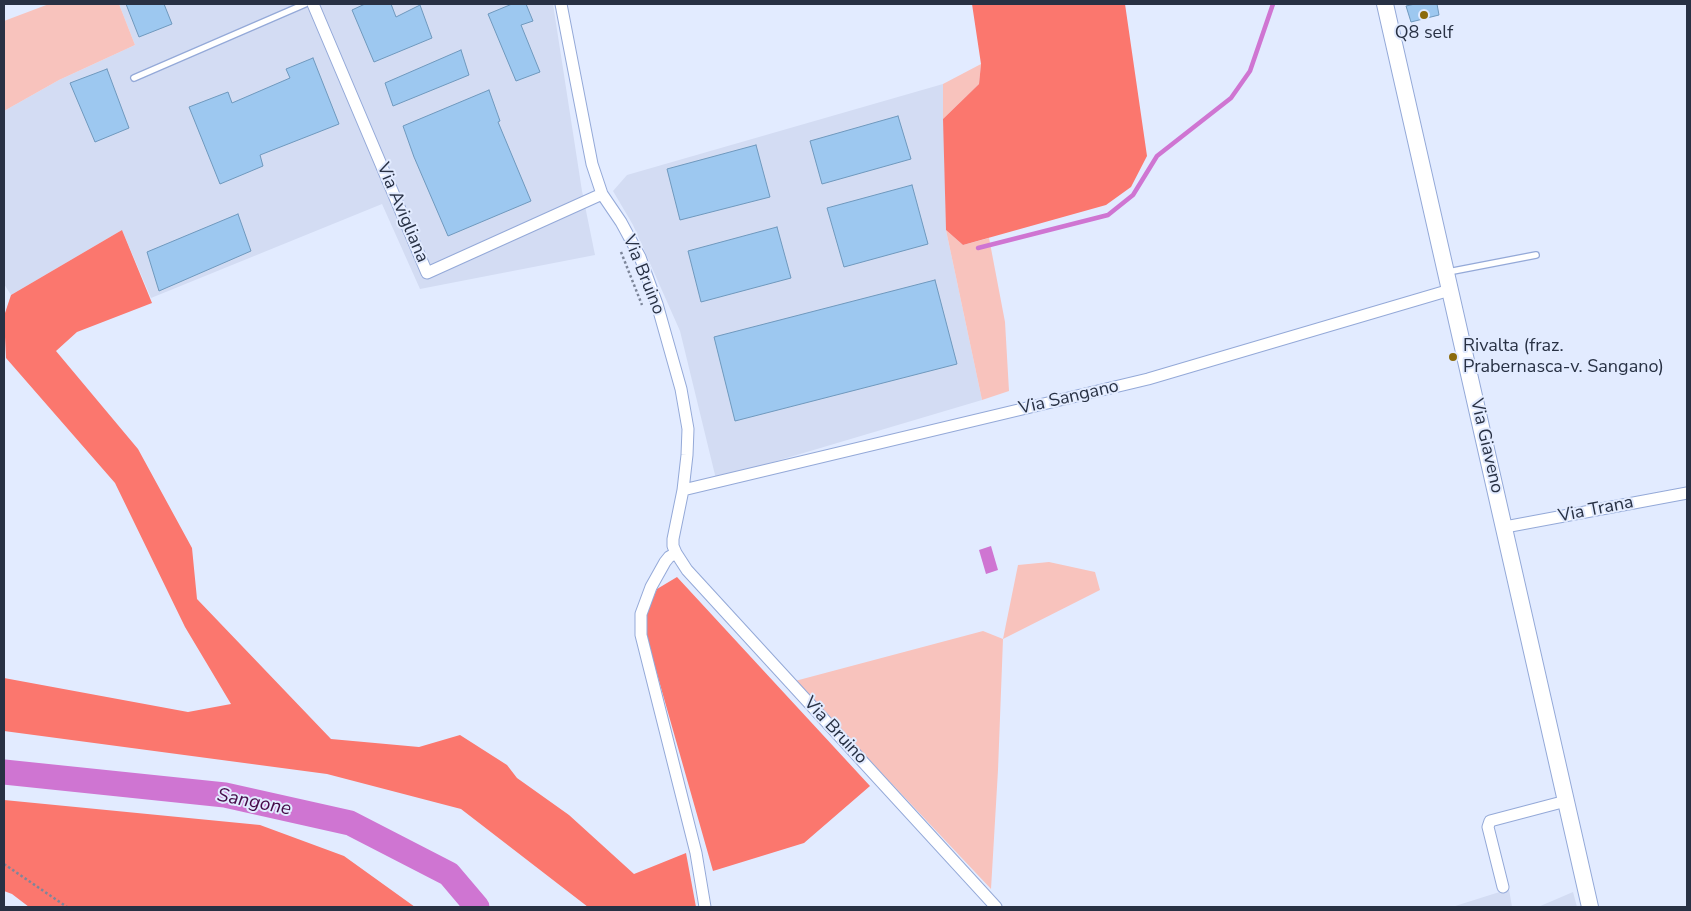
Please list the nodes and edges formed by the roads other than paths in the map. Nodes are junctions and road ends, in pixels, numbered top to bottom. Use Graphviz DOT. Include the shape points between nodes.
graph roads {
  1 [pos="306,4"];
  2 [pos="313,4"];
  3 [pos="561,4"];
  4 [pos="1385,4"];
  5 [pos="134,78"];
  6 [pos="602,194"];
  7 [pos="1536,255"];
  8 [pos="1446,272"];
  9 [pos="1450,290"];
  10 [pos="683,490"];
  11 [pos="1687,493"];
  12 [pos="1505,527"];
  13 [pos="676,553"];
  14 [pos="1566,801"];
  15 [pos="1503,887"];
  16 [pos="705,907"];
  17 [pos="996,907"];
  18 [pos="1590,907"];
  1 -- 5 [label="lane"];
  2 -- 6 [label="street, Via Avigliana" via="427,273"];
  3 -- 6 [label="street, Via Bruino" via="592,164"];
  4 -- 8 [label="main road, Via Giaveno"];
  6 -- 10 [label="street, Via Bruino" via="640,257 681,389 688,428"];
  7 -- 8 [label="lane"];
  8 -- 9 [label="main road, Via Giaveno"];
  9 -- 10 [label="street, Via Sangano" via="1148,380"];
  9 -- 12 [label="main road, Via Giaveno"];
  10 -- 13 [label="street, Via Bruino" via="673,539"];
  11 -- 12 [label="street, Via Trana"];
  12 -- 14 [label="main road, Via Giaveno"];
  13 -- 16 [label="street" via="669,557 651,587 641,614 641,635 696,853"];
  13 -- 17 [label="street, Via Bruino" via="687,570"];
  14 -- 15 [label="street" via="1490,821 1488,827"];
  14 -- 18 [label="main road, Via Giaveno"];
}
